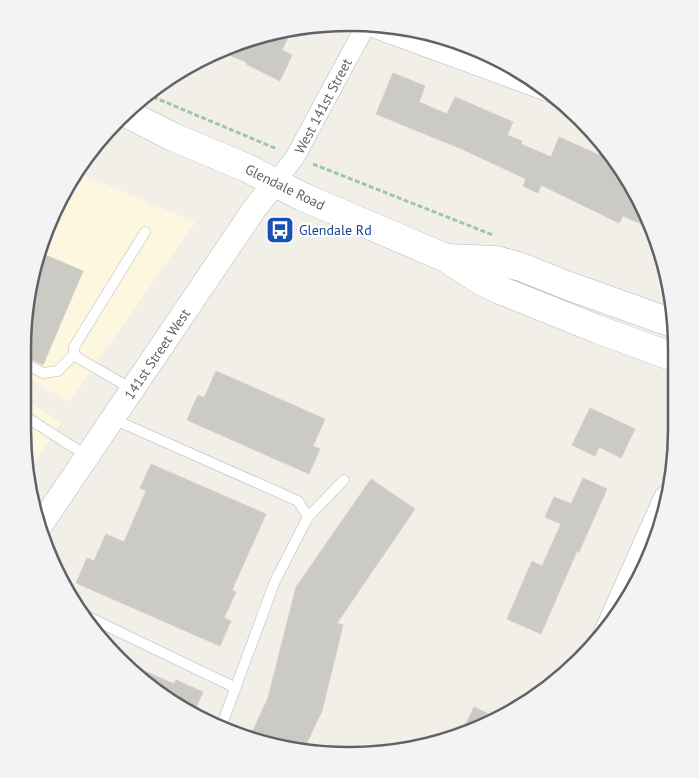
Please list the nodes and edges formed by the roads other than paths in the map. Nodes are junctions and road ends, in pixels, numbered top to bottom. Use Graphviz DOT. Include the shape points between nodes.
graph roads {
  1 [pos="362,32"];
  2 [pos="389,34"];
  3 [pos="523,83"];
  4 [pos="133,116"];
  5 [pos="275,183"];
  6 [pos="145,232"];
  7 [pos="446,258"];
  8 [pos="666,321"];
  9 [pos="74,354"];
  10 [pos="668,355"];
  11 [pos="31,367"];
  12 [pos="132,389"];
  13 [pos="113,419"];
  14 [pos="31,424"];
  15 [pos="87,456"];
  16 [pos="344,480"];
  17 [pos="656,513"];
  18 [pos="308,517"];
  19 [pos="44,519"];
  20 [pos="618,598"];
  21 [pos="96,621"];
  22 [pos="236,688"];
  23 [pos="223,721"];
  1 -- 5 [label="street, West 141st Street" via="295,157"];
  2 -- 3 [label="street"];
  4 -- 5 [label="main road, Glendale Road"];
  5 -- 7 [label="main road, Glendale Road"];
  5 -- 12 [label="street, 141st Street West"];
  6 -- 9 [label="lane" via="74,348"];
  7 -- 8 [label="main road, Glendale Road" via="496,260"];
  7 -- 10 [label="main road, Glendale Road" via="500,290"];
  9 -- 11 [label="lane" via="58,372 43,373"];
  9 -- 12 [label="lane"];
  12 -- 13 [label="street, 141st Street West"];
  13 -- 15 [label="street, 141st Street West"];
  13 -- 18 [label="lane" via="298,501"];
  14 -- 15 [label="lane"];
  15 -- 19 [label="street, 141st Street West"];
  16 -- 18 [label="lane"];
  17 -- 20 [label="street"];
  18 -- 22 [label="lane" via="275,582"];
  21 -- 22 [label="lane"];
  22 -- 23 [label="lane"];
}
